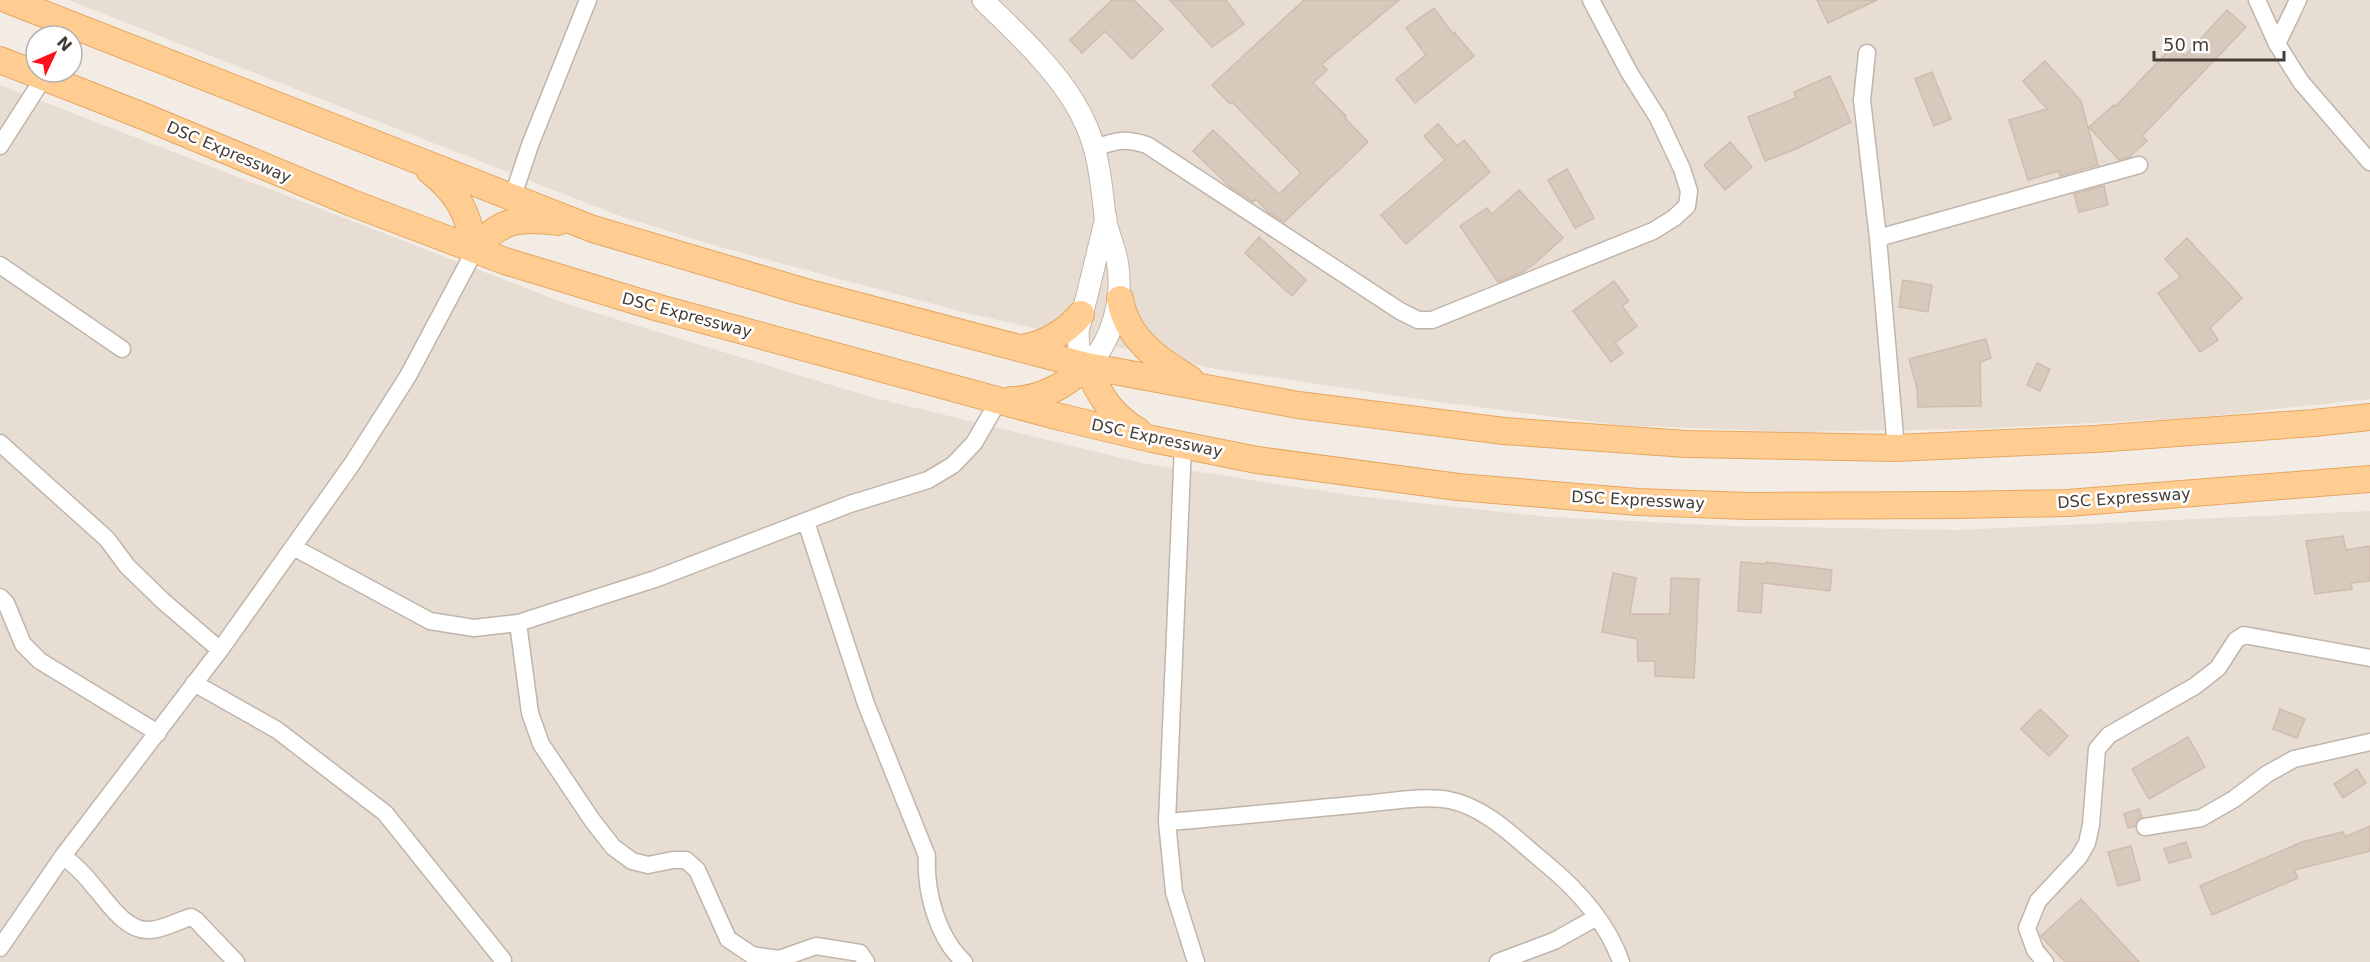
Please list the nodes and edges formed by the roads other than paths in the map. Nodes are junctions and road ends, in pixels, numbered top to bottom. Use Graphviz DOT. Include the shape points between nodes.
graph roads {
  1 [pos="8,0"];
  2 [pos="588,0"];
  3 [pos="982,0"];
  4 [pos="1591,0"];
  5 [pos="2258,0"];
  6 [pos="2298,0"];
  7 [pos="2277,44"];
  8 [pos="1867,53"];
  9 [pos="0,60"];
  10 [pos="24,70"];
  11 [pos="40,84"];
  12 [pos="60,84"];
  13 [pos="0,146"];
  14 [pos="1095,148"];
  15 [pos="419,161"];
  16 [pos="2370,162"];
  17 [pos="2139,165"];
  18 [pos="513,196"];
  19 [pos="1106,218"];
  20 [pos="593,229"];
  21 [pos="1878,238"];
  22 [pos="475,250"];
  23 [pos="0,265"];
  24 [pos="1120,299"];
  25 [pos="1081,314"];
  26 [pos="122,349"];
  27 [pos="1016,349"];
  28 [pos="1087,366"];
  29 [pos="1200,386"];
  30 [pos="999,400"];
  31 [pos="2370,417"];
  32 [pos="1152,439"];
  33 [pos="0,443"];
  34 [pos="1183,446"];
  35 [pos="1896,448"];
  36 [pos="2370,479"];
  37 [pos="806,522"];
  38 [pos="293,547"];
  39 [pos="0,597"];
  40 [pos="519,623"];
  41 [pos="220,650"];
  42 [pos="2370,658"];
  43 [pos="194,683"];
  44 [pos="158,733"];
  45 [pos="2370,742"];
  46 [pos="1167,822"];
  47 [pos="2145,827"];
  48 [pos="63,855"];
  49 [pos="1597,917"];
  50 [pos="0,948"];
  51 [pos="503,960"];
  52 [pos="236,962"];
  53 [pos="866,962"];
  54 [pos="964,962"];
  55 [pos="1196,962"];
  56 [pos="1498,962"];
  57 [pos="1622,962"];
  58 [pos="2045,962"];
  1 -- 15 [label="main road"];
  2 -- 18 [label="street"];
  3 -- 14 [label="street" via="1053,72 1074,102"];
  4 -- 14 [label="street" via="1658,118 1682,169 1689,191 1687,206 1653,231 1432,320 1418,321 1400,311 1147,146 1128,139"];
  5 -- 7 [label="street"];
  6 -- 7 [label="street"];
  7 -- 16 [label="street" via="2301,82"];
  8 -- 21 [label="street" via="1862,100"];
  9 -- 10 [label="main road, DSC Expressway"];
  11 -- 13 [label="street"];
  12 -- 22 [label="main road, DSC Expressway"];
  14 -- 19 [label="street"];
  15 -- 18 [label="main road"];
  15 -- 22 [label="main road" via="460,200"];
  17 -- 21 [label="street"];
  18 -- 20 [label="main road"];
  19 -- 24 [label="street" via="1117,260"];
  19 -- 25 [label="street"];
  20 -- 22 [label="main road" via="541,219 522,220 496,228"];
  20 -- 27 [label="main road"];
  21 -- 35 [label="street"];
  22 -- 30 [label="main road, DSC Expressway" via="659,308"];
  22 -- 38 [label="street" via="408,376"];
  23 -- 26 [label="street"];
  24 -- 28 [label="street" via="1099,355"];
  24 -- 29 [label="main road" via="1125,321 1139,342"];
  25 -- 27 [label="main road" via="1055,338"];
  25 -- 28 [label="street" via="1079,348"];
  27 -- 28 [label="main road"];
  28 -- 29 [label="main road"];
  28 -- 30 [label="main road" via="1057,389 1018,400"];
  28 -- 32 [label="main road" via="1116,417"];
  29 -- 35 [label="main road" via="1298,405 1504,430 1686,444"];
  30 -- 32 [label="main road, DSC Expressway"];
  30 -- 37 [label="street" via="974,443 953,465 928,480"];
  31 -- 35 [label="main road" via="2096,440"];
  32 -- 34 [label="main road, DSC Expressway"];
  33 -- 41 [label="street" via="106,539 163,601"];
  34 -- 36 [label="main road, DSC Expressway" via="1458,487 1638,502 1749,506 2068,502"];
  34 -- 46 [label="street"];
  37 -- 40 [label="street" via="655,579"];
  37 -- 54 [label="street" via="866,704 927,856 926,873 937,918"];
  38 -- 40 [label="street" via="430,621 474,628"];
  38 -- 41 [label="street"];
  39 -- 44 [label="street" via="24,644 40,661"];
  40 -- 53 [label="street" via="530,713 541,744 613,847 632,861 648,865 686,860 697,870 728,939 752,956 779,959 816,946 860,953"];
  41 -- 43 [label="street"];
  42 -- 58 [label="street" via="2244,635 2236,640 2218,668 2194,686 2109,735 2097,749 2087,843 2038,901 2027,928 2035,950"];
  43 -- 44 [label="street"];
  43 -- 51 [label="street" via="277,730 385,813"];
  44 -- 48 [label="street"];
  45 -- 47 [label="street" via="2294,759 2201,818"];
  46 -- 49 [label="street" via="1449,800 1473,808 1502,828 1583,897"];
  46 -- 55 [label="street" via="1174,892"];
  48 -- 50 [label="street"];
  48 -- 52 [label="street" via="128,923 148,930 191,917"];
  49 -- 56 [label="street" via="1554,941"];
  49 -- 57 [label="street"];
}
